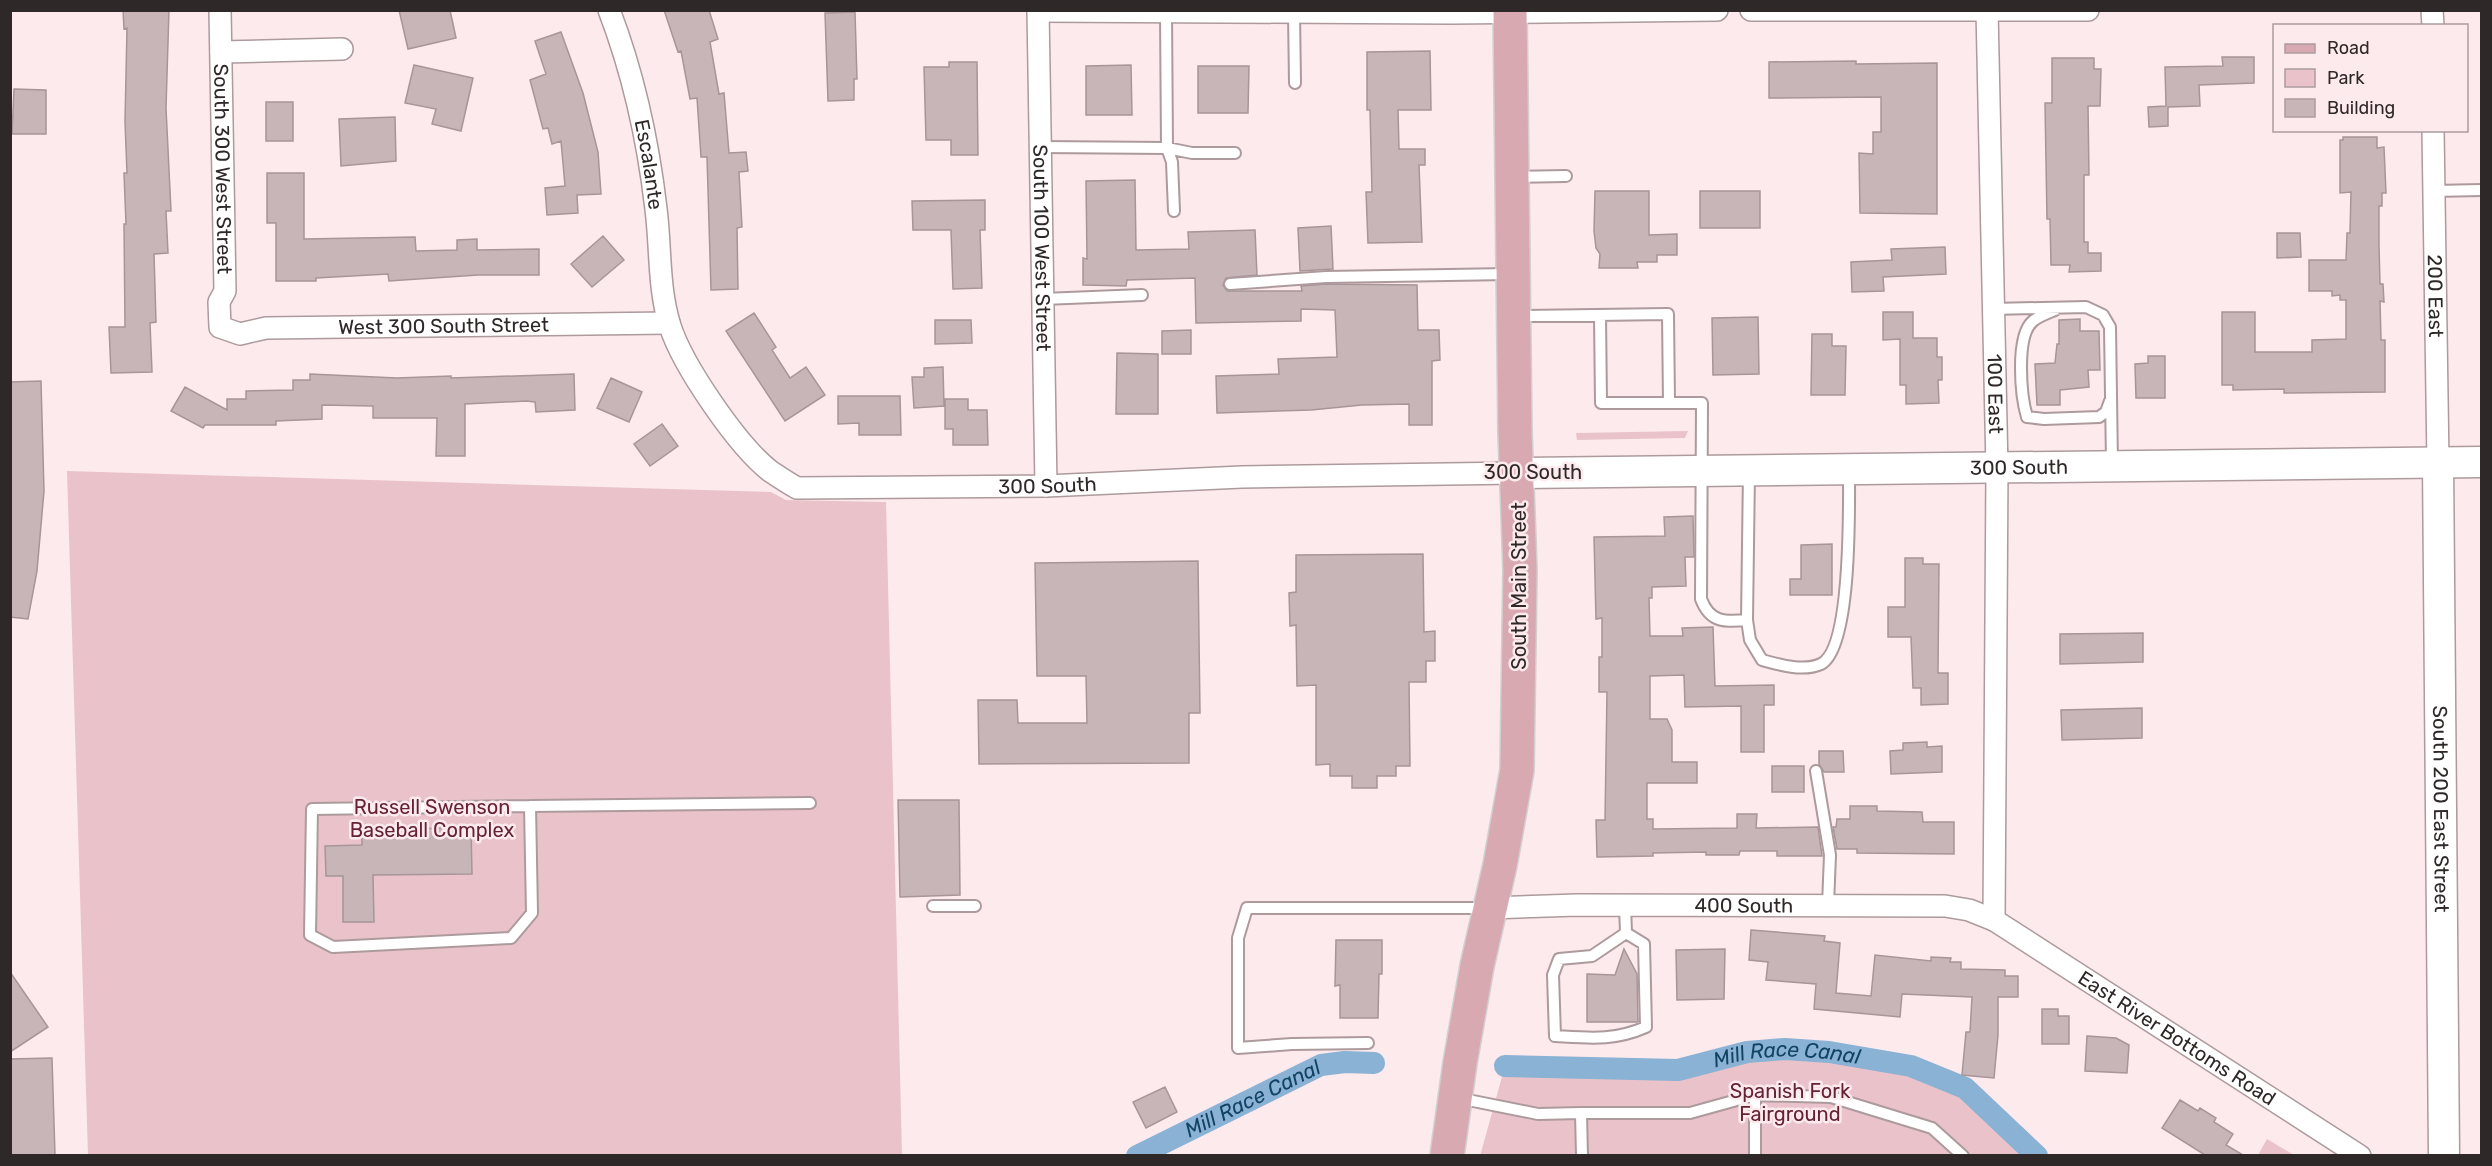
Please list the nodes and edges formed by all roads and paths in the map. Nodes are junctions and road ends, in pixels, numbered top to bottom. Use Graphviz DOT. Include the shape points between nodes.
graph roads {
  1 [pos="220,10"];
  2 [pos="609,10"];
  3 [pos="1717,10"];
  4 [pos="1751,10"];
  5 [pos="2088,10"];
  6 [pos="1038,11"];
  7 [pos="1987,11"];
  8 [pos="1166,12"];
  9 [pos="1510,12"];
  10 [pos="1294,13"];
  11 [pos="342,49"];
  12 [pos="221,52"];
  13 [pos="1295,83"];
  14 [pos="2433,132"];
  15 [pos="1040,147"];
  16 [pos="1167,148"];
  17 [pos="1235,153"];
  18 [pos="1566,176"];
  19 [pos="1513,177"];
  20 [pos="2433,190"];
  21 [pos="2481,190"];
  22 [pos="1174,211"];
  23 [pos="1513,274"];
  24 [pos="1230,284"];
  25 [pos="1142,295"];
  26 [pos="1043,299"];
  27 [pos="2057,308"];
  28 [pos="1992,309"];
  29 [pos="1600,315"];
  30 [pos="1514,316"];
  31 [pos="669,323"];
  32 [pos="220,327"];
  33 [pos="2111,396"];
  34 [pos="1669,403"];
  35 [pos="2481,462"];
  36 [pos="2438,463"];
  37 [pos="2112,467"];
  38 [pos="1997,469"];
  39 [pos="1850,470"];
  40 [pos="1749,471"];
  41 [pos="1702,472"];
  42 [pos="1518,473"];
  43 [pos="1046,486"];
  44 [pos="1747,620"];
  45 [pos="1816,771"];
  46 [pos="810,802"];
  47 [pos="530,806"];
  48 [pos="1624,905"];
  49 [pos="1828,905"];
  50 [pos="933,906"];
  51 [pos="975,906"];
  52 [pos="1490,908"];
  53 [pos="1994,920"];
  54 [pos="1626,933"];
  55 [pos="1368,1043"];
  56 [pos="1755,1095"];
  57 [pos="1455,1098"];
  58 [pos="1581,1113"];
  59 [pos="1448,1155"];
  60 [pos="1582,1155"];
  61 [pos="1755,1155"];
  62 [pos="1964,1155"];
  63 [pos="2360,1155"];
  64 [pos="2444,1155"];
  1 -- 12 [label="street, South 300 West Street"];
  2 -- 31 [label="street, Escalante" via="639,99 651,162 661,280"];
  3 -- 9 [label="street"];
  4 -- 7 [label="street"];
  5 -- 7 [label="street"];
  6 -- 8 [label="street"];
  6 -- 15 [label="street, South 100 West Street"];
  7 -- 28 [label="street, 100 East"];
  8 -- 10 [label="street"];
  8 -- 16 [label="lane"];
  9 -- 10 [label="street"];
  9 -- 19 [label="main road, South Main Street"];
  10 -- 13 [label="lane"];
  11 -- 12 [label="street"];
  12 -- 32 [label="street, South 300 West Street" via="225,291 219,302"];
  14 -- 20 [label="street, 200 East"];
  15 -- 16 [label="lane"];
  15 -- 26 [label="street, South 100 West Street"];
  16 -- 17 [label="lane" via="1192,153"];
  16 -- 22 [label="lane" via="1172,162"];
  18 -- 19 [label="lane"];
  19 -- 23 [label="main road, South Main Street"];
  20 -- 21 [label="lane"];
  20 -- 36 [label="street, 200 East"];
  23 -- 24 [label="lane" via="1326,277"];
  23 -- 30 [label="main road, South Main Street"];
  25 -- 26 [label="lane"];
  26 -- 43 [label="street, South 100 West Street"];
  27 -- 28 [label="lane"];
  27 -- 33 [label="lane" via="2086,306 2103,315 2110,327"];
  27 -- 33 [label="lane" via="2032,321 2023,339 2024,404 2028,417 2099,417 2106,411"];
  28 -- 38 [label="street, 100 East"];
  29 -- 30 [label="lane"];
  29 -- 34 [label="lane" via="1601,403"];
  29 -- 34 [label="lane" via="1668,314"];
  30 -- 42 [label="main road, South Main Street"];
  31 -- 32 [label="street, West 300 South Street" via="266,328 240,334"];
  31 -- 43 [label="street, 300 South" via="687,364 740,440 770,471 797,488"];
  33 -- 37 [label="lane"];
  34 -- 41 [label="lane" via="1702,403"];
  35 -- 36 [label="main road, 300 South"];
  36 -- 37 [label="main road, 300 South"];
  36 -- 64 [label="main road, South 200 East Street"];
  37 -- 38 [label="main road, 300 South"];
  38 -- 39 [label="main road, 300 South"];
  38 -- 53 [label="street, 100 East"];
  39 -- 40 [label="main road, 300 South"];
  39 -- 44 [label="lane" via="1843,607 1829,657 1821,663 1799,667 1762,660 1750,640"];
  40 -- 41 [label="main road, 300 South"];
  40 -- 44 [label="lane"];
  41 -- 42 [label="main road, 300 South"];
  41 -- 44 [label="lane" via="1701,599 1705,610 1718,619"];
  42 -- 43 [label="street, 300 South" via="1242,477"];
  42 -- 52 [label="main road, South Main Street" via="1517,770"];
  45 -- 49 [label="lane" via="1830,855"];
  46 -- 47 [label="lane"];
  47 -- 47 [label="lane" via="312,809 310,935 333,946 511,938 532,913"];
  48 -- 49 [label="street, 400 South"];
  48 -- 52 [label="street, 400 South"];
  48 -- 54 [label="lane"];
  49 -- 53 [label="street, 400 South" via="1945,906"];
  50 -- 51 [label="lane"];
  52 -- 55 [label="lane" via="1247,908 1238,938 1238,1048"];
  52 -- 57 [label="main road, South Main Street"];
  53 -- 63 [label="street, East River Bottoms Road"];
  54 -- 54 [label="lane" via="1592,956 1558,959 1553,975 1555,1036 1607,1038 1646,1027 1644,944"];
  56 -- 58 [label="lane" via="1690,1113"];
  56 -- 61 [label="lane"];
  56 -- 62 [label="lane" via="1831,1096 1932,1128"];
  57 -- 58 [label="lane" via="1538,1114"];
  57 -- 59 [label="main road, South Main Street"];
  58 -- 60 [label="lane"];
}
